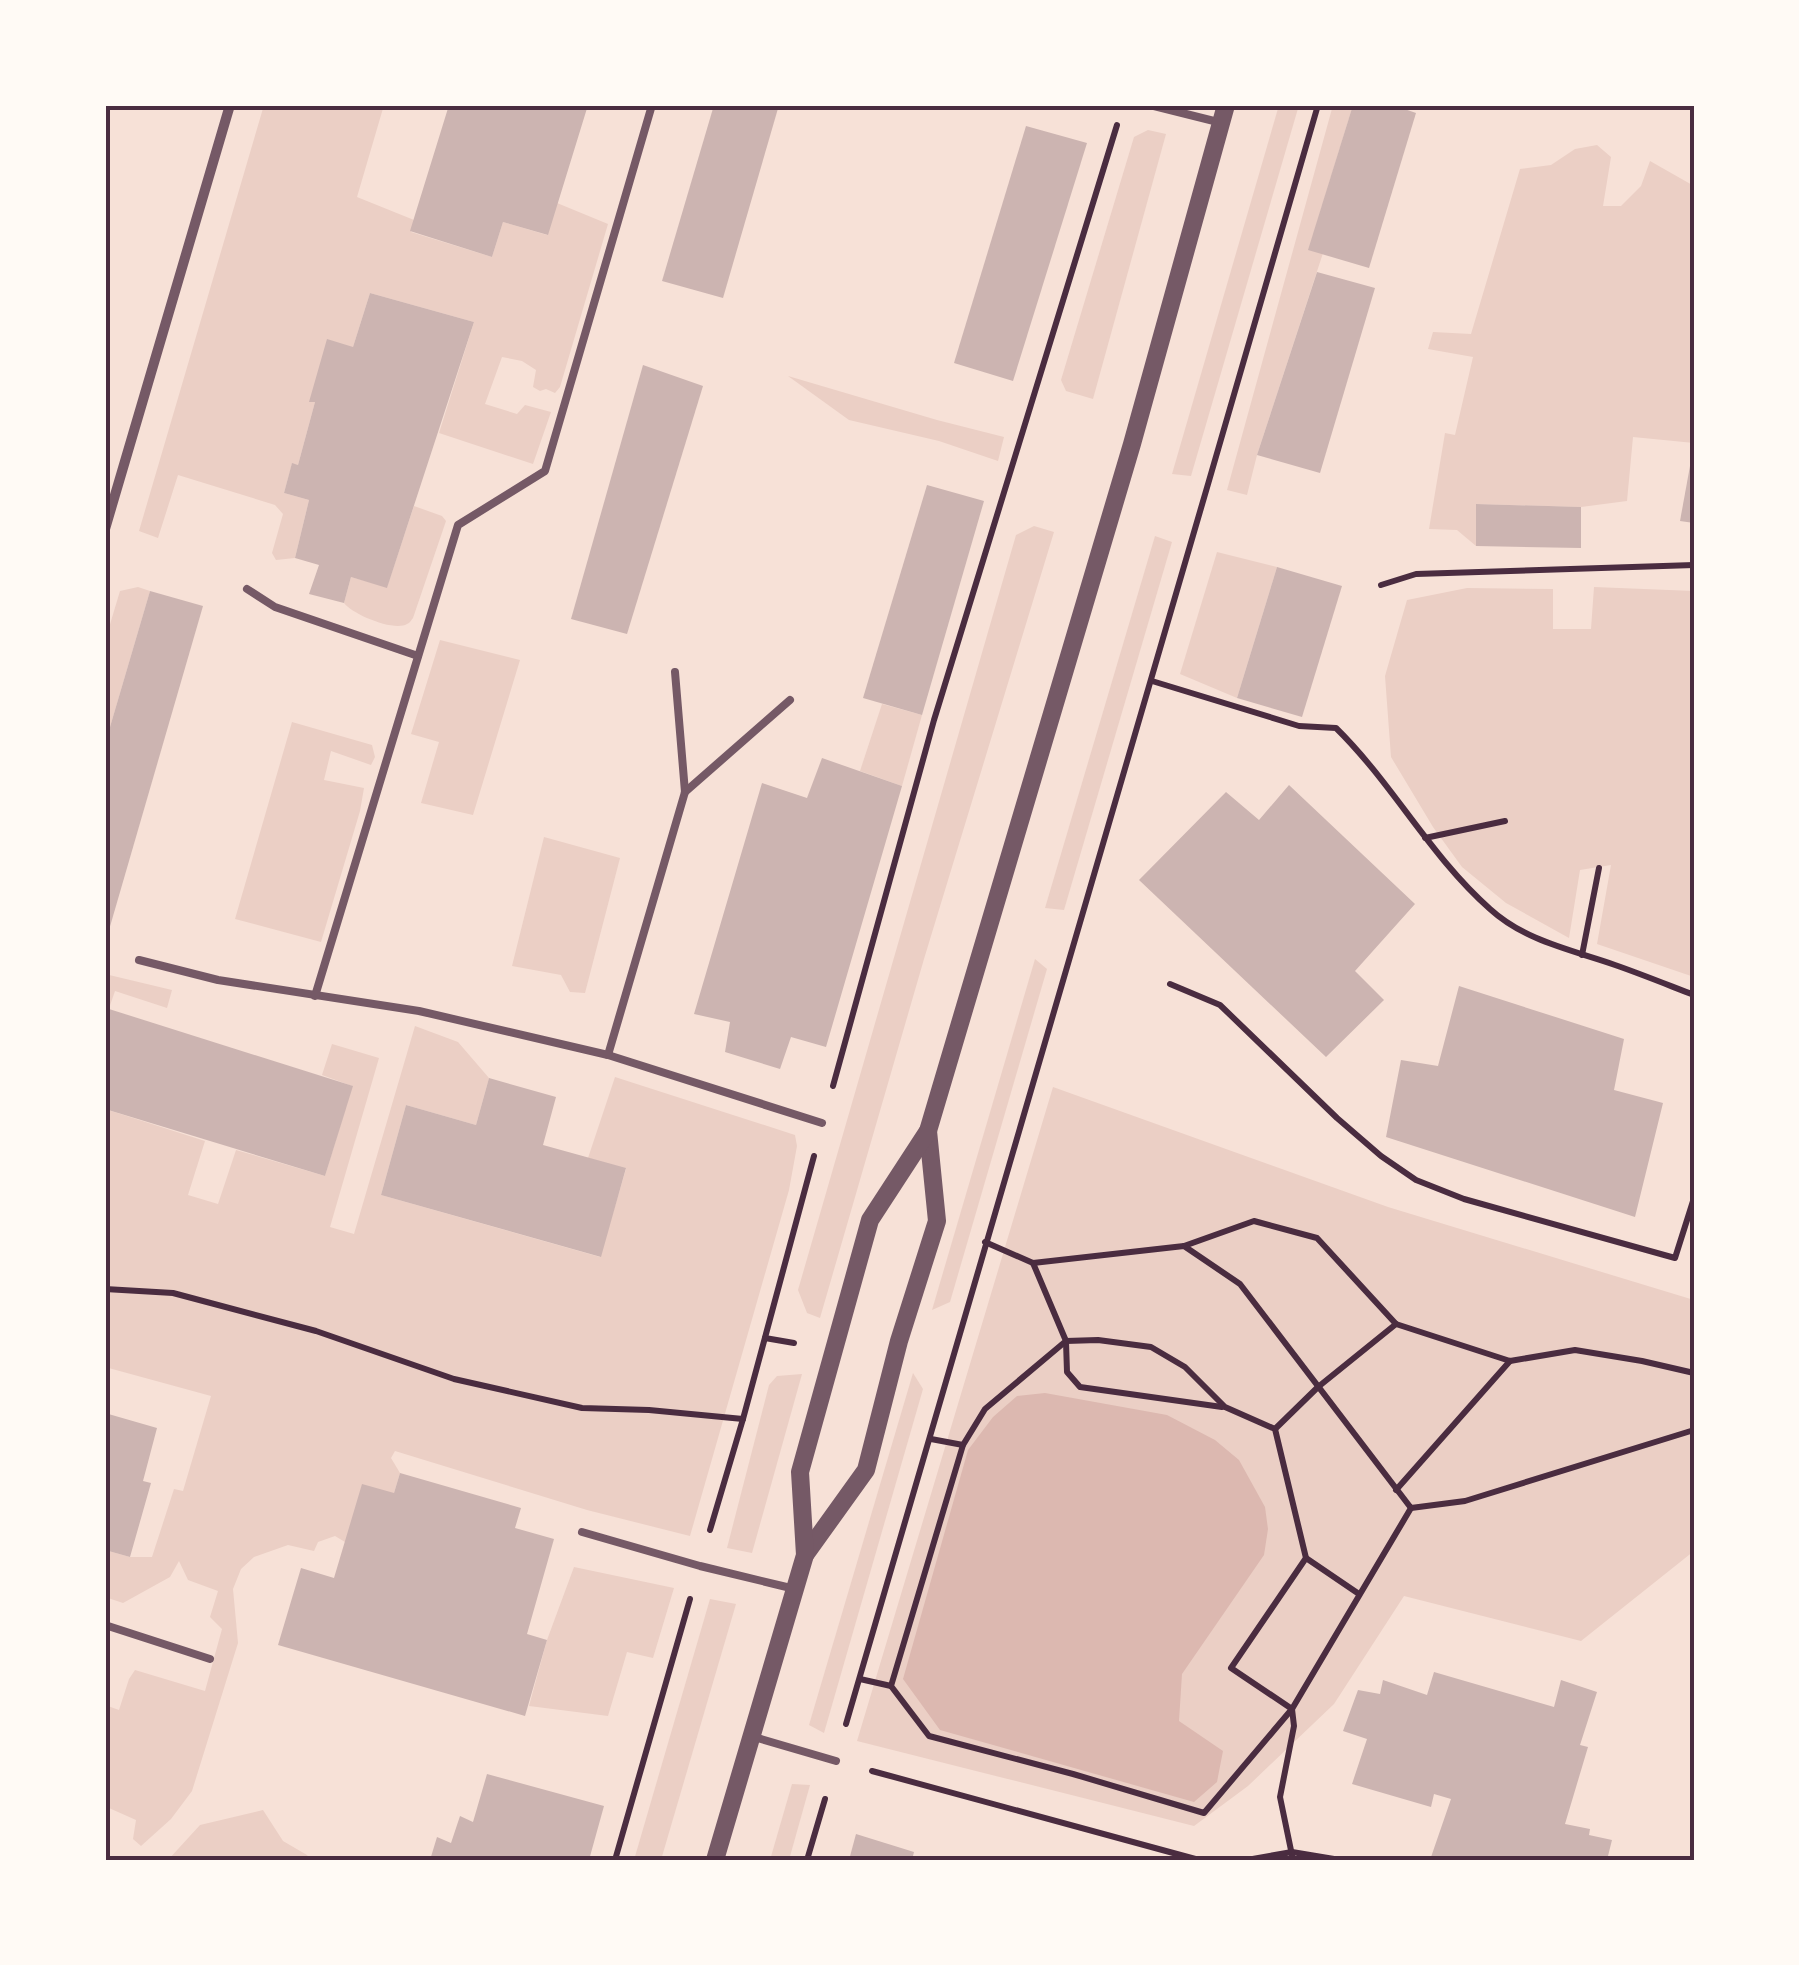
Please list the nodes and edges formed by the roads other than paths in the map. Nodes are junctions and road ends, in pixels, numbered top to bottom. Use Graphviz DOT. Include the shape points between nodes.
graph roads {
  1 [pos="230,105"];
  2 [pos="652,105"];
  3 [pos="1150,105"];
  4 [pos="1223,114"];
  5 [pos="105,529"];
  6 [pos="247,590"];
  7 [pos="418,656"];
  8 [pos="675,672"];
  9 [pos="790,700"];
  10 [pos="685,792"];
  11 [pos="140,960"];
  12 [pos="316,996"];
  13 [pos="608,1055"];
  14 [pos="822,1124"];
  15 [pos="928,1131"];
  16 [pos="582,1532"];
  17 [pos="805,1555"];
  18 [pos="795,1589"];
  19 [pos="105,1624"];
  20 [pos="210,1659"];
  21 [pos="752,1736"];
  22 [pos="836,1761"];
  23 [pos="715,1860"];
  1 -- 5 [label="street"];
  2 -- 7 [label="lane" via="545,471 458,525"];
  3 -- 4 [label="lane"];
  4 -- 15 [label="street"];
  6 -- 7 [label="lane" via="275,607"];
  7 -- 12 [label="lane"];
  8 -- 10 [label="lane"];
  9 -- 10 [label="lane"];
  10 -- 13 [label="lane"];
  11 -- 12 [label="lane"];
  12 -- 13 [label="lane" via="420,1011"];
  13 -- 14 [label="lane"];
  15 -- 17 [label="street" via="870,1220 800,1472"];
  15 -- 17 [label="street" via="937,1221 866,1470"];
  16 -- 18 [label="lane"];
  17 -- 18 [label="street"];
  18 -- 21 [label="street"];
  19 -- 20 [label="lane"];
  21 -- 22 [label="lane"];
  21 -- 23 [label="street"];
}
